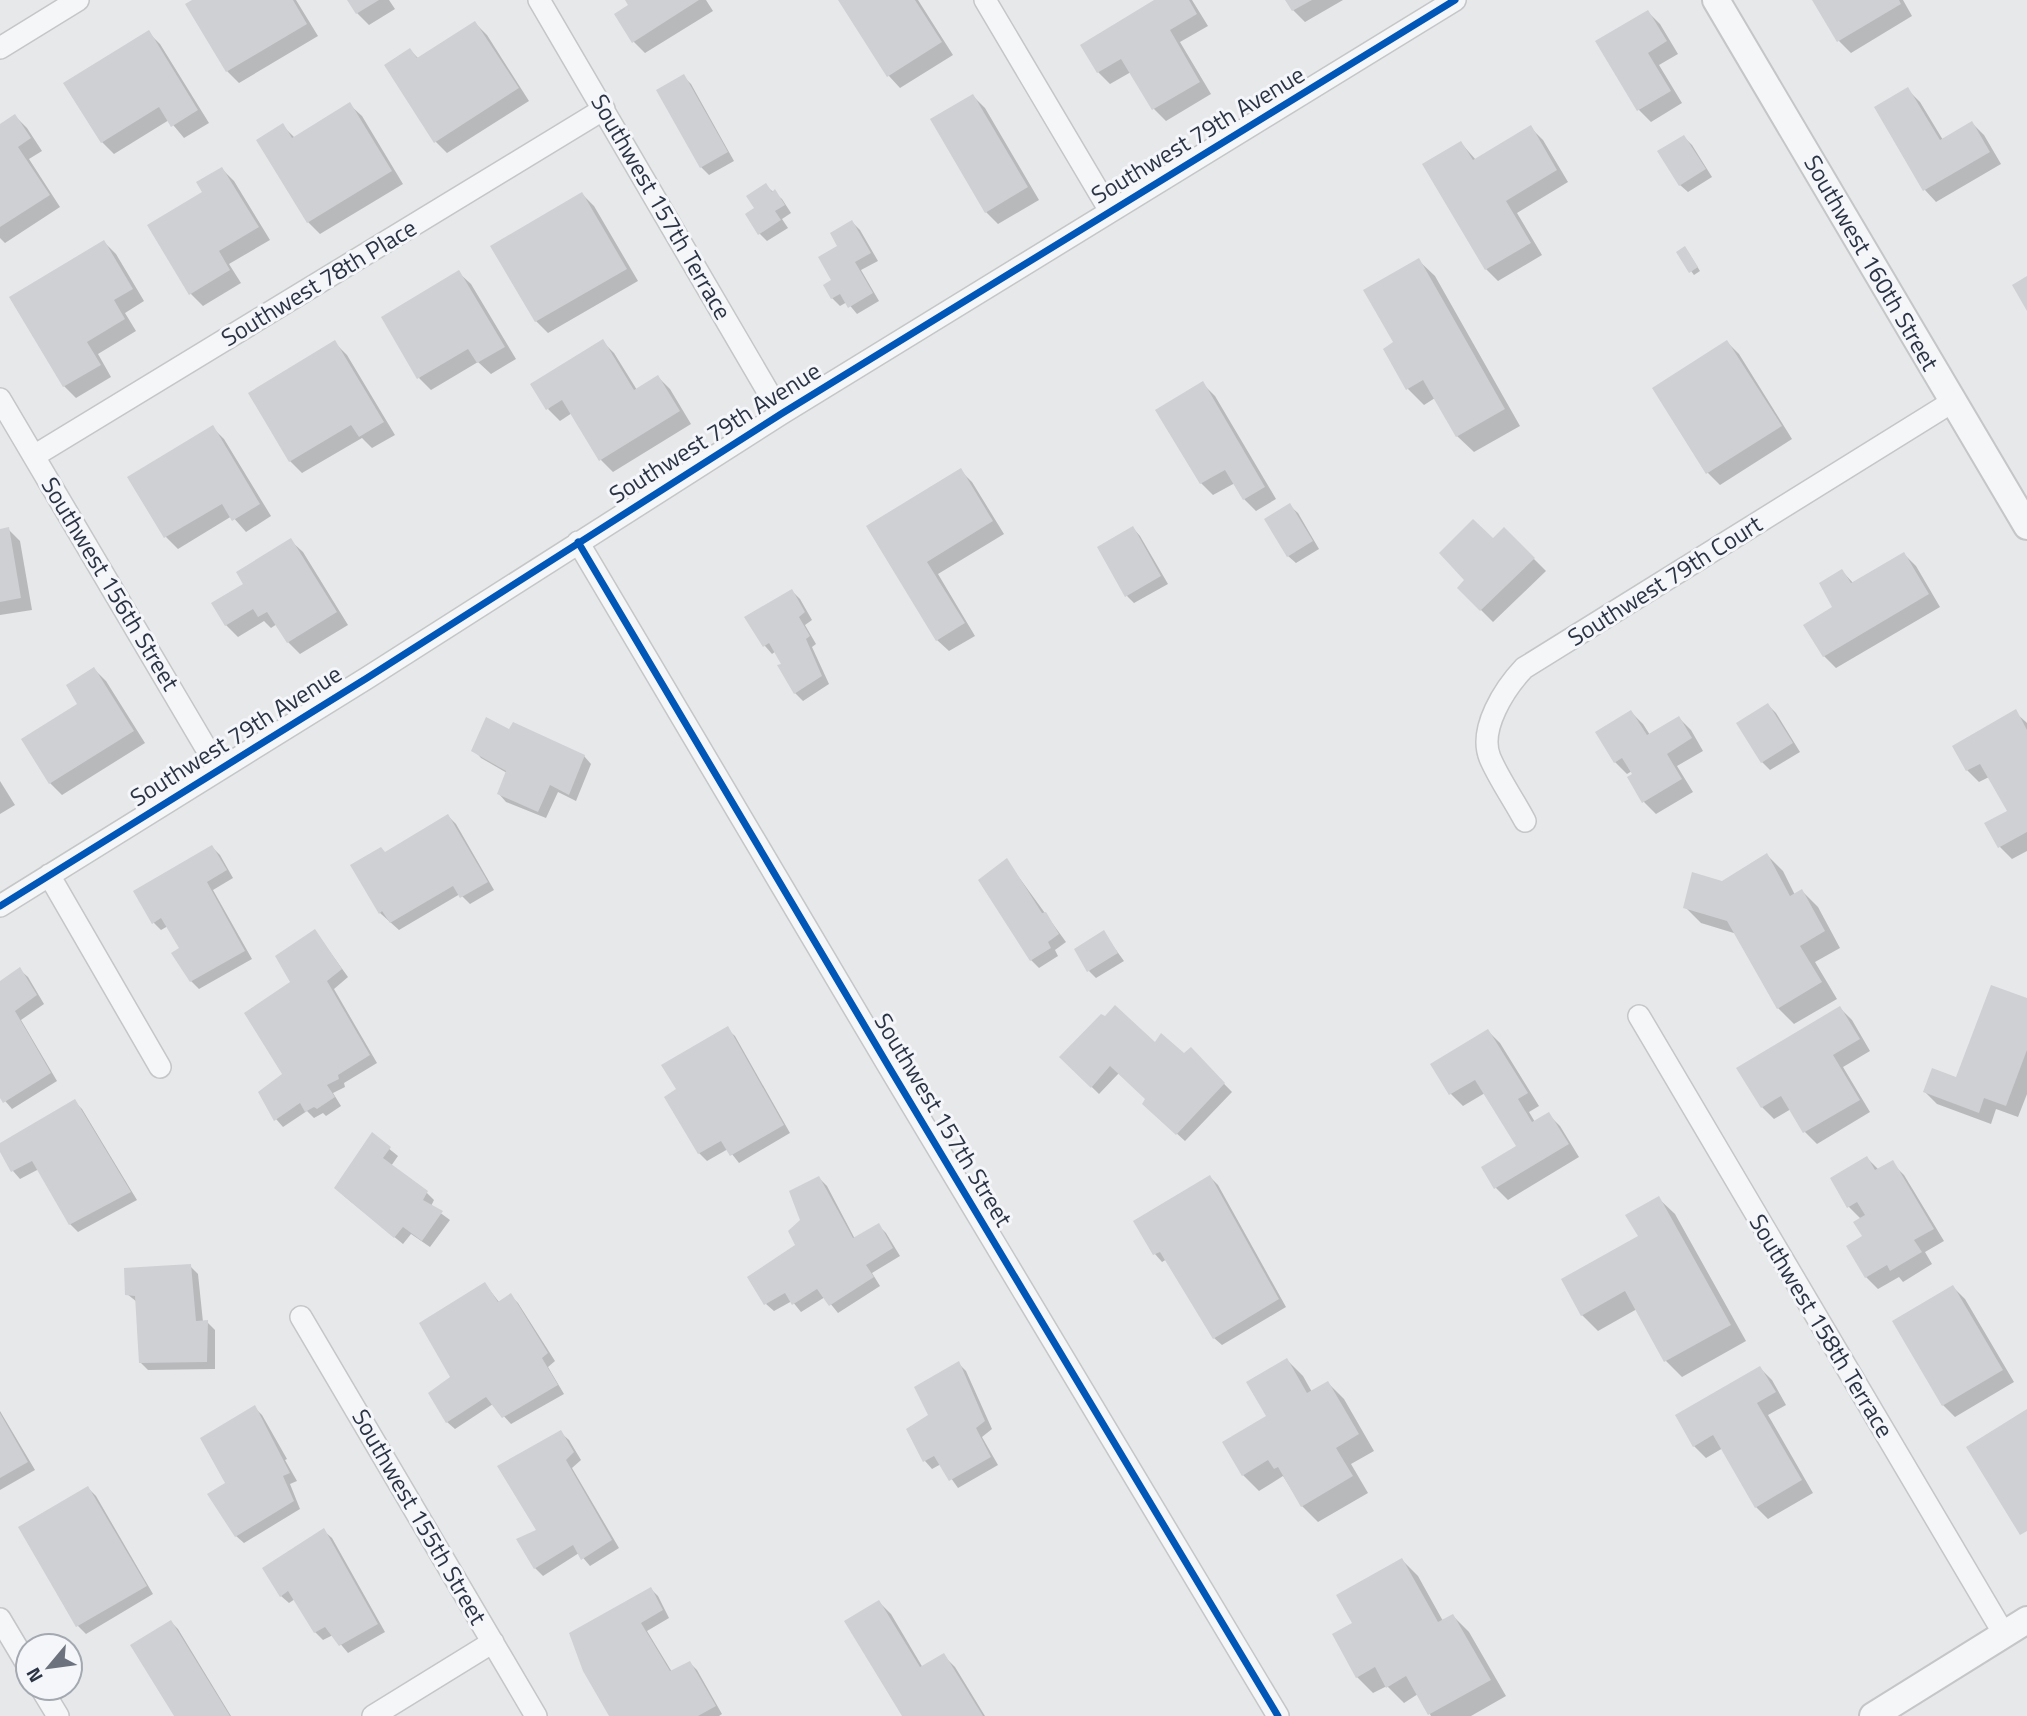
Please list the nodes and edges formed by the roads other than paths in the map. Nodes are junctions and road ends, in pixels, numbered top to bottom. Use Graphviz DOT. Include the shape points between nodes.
graph roads {
  1 [pos="78,0"];
  2 [pos="539,0"];
  3 [pos="985,0"];
  4 [pos="1455,0"];
  5 [pos="1717,0"];
  6 [pos="0,48"];
  7 [pos="604,109"];
  8 [pos="1110,211"];
  9 [pos="1952,402"];
  10 [pos="2,406"];
  11 [pos="781,414"];
  12 [pos="34,456"];
  13 [pos="2027,526"];
  14 [pos="578,542"];
  15 [pos="219,769"];
  16 [pos="1525,821"];
  17 [pos="49,875"];
  18 [pos="0,906"];
  19 [pos="1639,1016"];
  20 [pos="160,1067"];
  21 [pos="302,1317"];
  22 [pos="0,1619"];
  23 [pos="2027,1620"];
  24 [pos="2004,1634"];
  25 [pos="14,1642"];
  26 [pos="493,1643"];
  27 [pos="373,1716"];
  28 [pos="536,1716"];
  29 [pos="1279,1716"];
  30 [pos="1873,1716"];
  1 -- 6 [label="street"];
  2 -- 7 [label="street, Southwest 157th Terrace"];
  3 -- 8 [label="street"];
  4 -- 8 [label="street, Southwest 79th Avenue"];
  5 -- 9 [label="street, Southwest 160th Street"];
  7 -- 11 [label="street, Southwest 157th Terrace"];
  7 -- 12 [label="street, Southwest 78th Place"];
  8 -- 11 [label="street, Southwest 79th Avenue"];
  9 -- 13 [label="street, Southwest 160th Street"];
  9 -- 16 [label="street, Southwest 79th Court" via="1524,668 1508,684 1488,735 1489,755"];
  10 -- 12 [label="street, Southwest 156th Street"];
  11 -- 14 [label="street, Southwest 79th Avenue"];
  12 -- 15 [label="street, Southwest 156th Street"];
  14 -- 15 [label="street, Southwest 79th Avenue"];
  14 -- 29 [label="street, Southwest 157th Street"];
  15 -- 17 [label="street, Southwest 79th Avenue"];
  17 -- 18 [label="street, Southwest 79th Avenue"];
  17 -- 20 [label="street"];
  19 -- 24 [label="street, Southwest 158th Terrace"];
  21 -- 26 [label="street, Southwest 155th Street"];
  22 -- 25 [label="street"];
  23 -- 24 [label="street"];
  24 -- 30 [label="street"];
  26 -- 27 [label="street"];
  26 -- 28 [label="street, Southwest 155th Street"];
}
